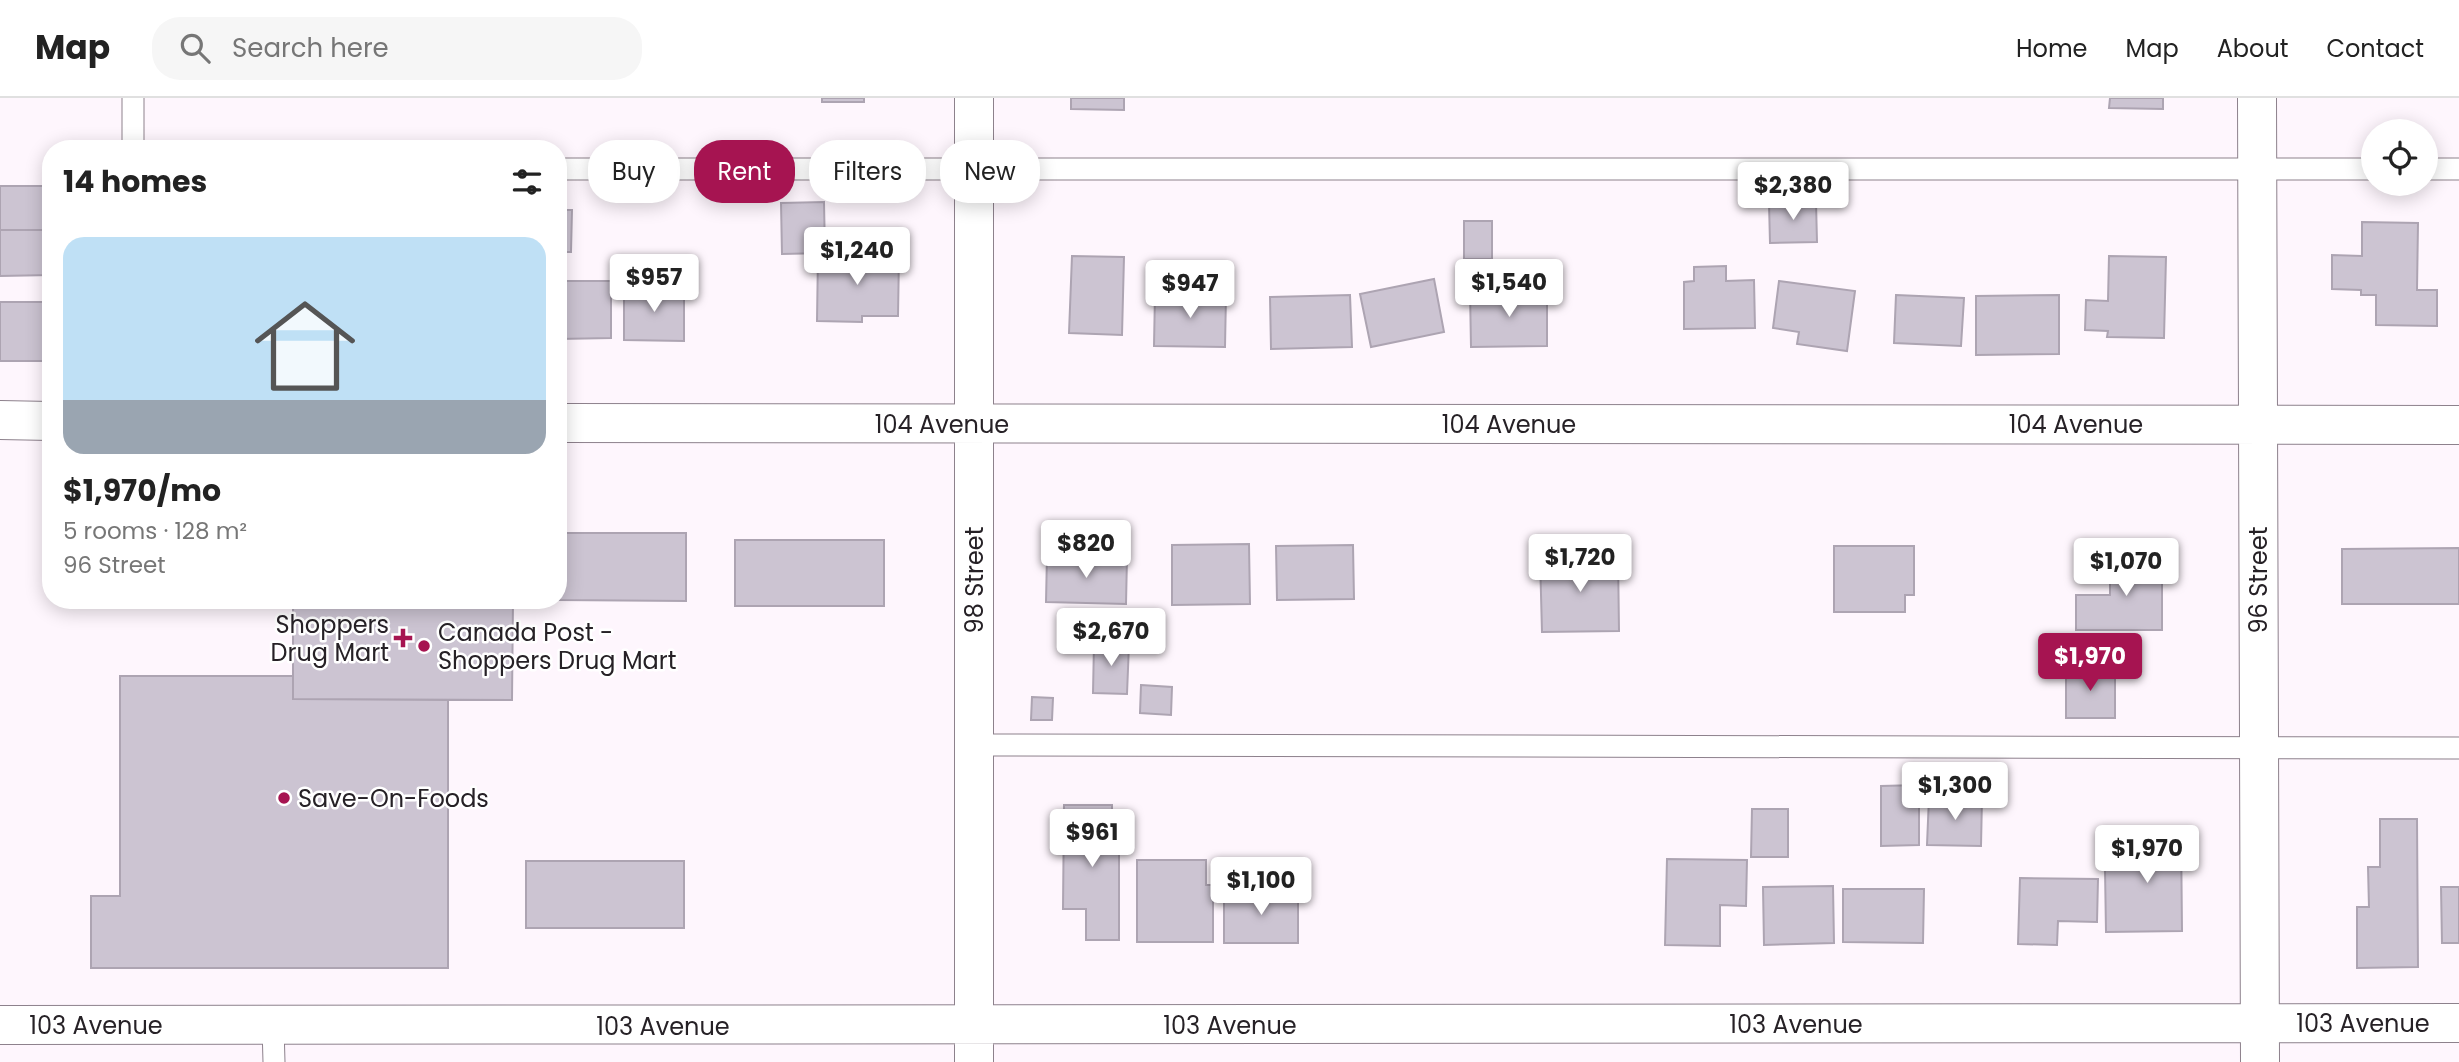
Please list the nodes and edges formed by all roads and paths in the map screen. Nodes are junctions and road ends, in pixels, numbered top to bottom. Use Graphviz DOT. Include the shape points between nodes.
graph roads {
  1 [pos="133,98"];
  2 [pos="974,98"];
  3 [pos="2257,98"];
  4 [pos="133,140"];
  5 [pos="975,140"];
  6 [pos="940,168"];
  7 [pos="1040,168"];
  8 [pos="567,169"];
  9 [pos="2361,169"];
  10 [pos="2438,169"];
  11 [pos="2459,169"];
  12 [pos="2258,170"];
  13 [pos="975,203"];
  14 [pos="0,420"];
  15 [pos="42,421"];
  16 [pos="567,423"];
  17 [pos="974,424"];
  18 [pos="2258,424"];
  19 [pos="2459,425"];
  20 [pos="975,745"];
  21 [pos="2459,748"];
  22 [pos="2260,749"];
  23 [pos="2260,1023"];
  24 [pos="2459,1023"];
  25 [pos="0,1025"];
  26 [pos="274,1044"];
  27 [pos="974,1044"];
  28 [pos="2260,1062"];
  1 -- 4 [label="lane"];
  2 -- 5 [label="street, 98 Street"];
  3 -- 12 [label="street, 96 Street"];
  6 -- 8 [label="lane"];
  7 -- 12 [label="lane"];
  9 -- 12 [label="lane"];
  10 -- 11 [label="lane"];
  12 -- 18 [label="street, 96 Street"];
  13 -- 17 [label="street, 98 Street"];
  14 -- 15 [label="street"];
  16 -- 17 [label="street, 104 Avenue"];
  17 -- 18 [label="street, 104 Avenue"];
  17 -- 20 [label="street, 98 Street"];
  18 -- 19 [label="street, 104 Avenue"];
  18 -- 22 [label="street, 96 Street"];
  20 -- 22 [label="lane"];
  20 -- 27 [label="street, 98 Street"];
  21 -- 22 [label="lane"];
  22 -- 23 [label="street, 96 Street"];
  23 -- 24 [label="street, 103 Avenue"];
  23 -- 27 [label="street, 103 Avenue"];
  23 -- 28 [label="street, 96 Street"];
  25 -- 26 [label="street, 103 Avenue"];
  26 -- 27 [label="street, 103 Avenue"];
}
